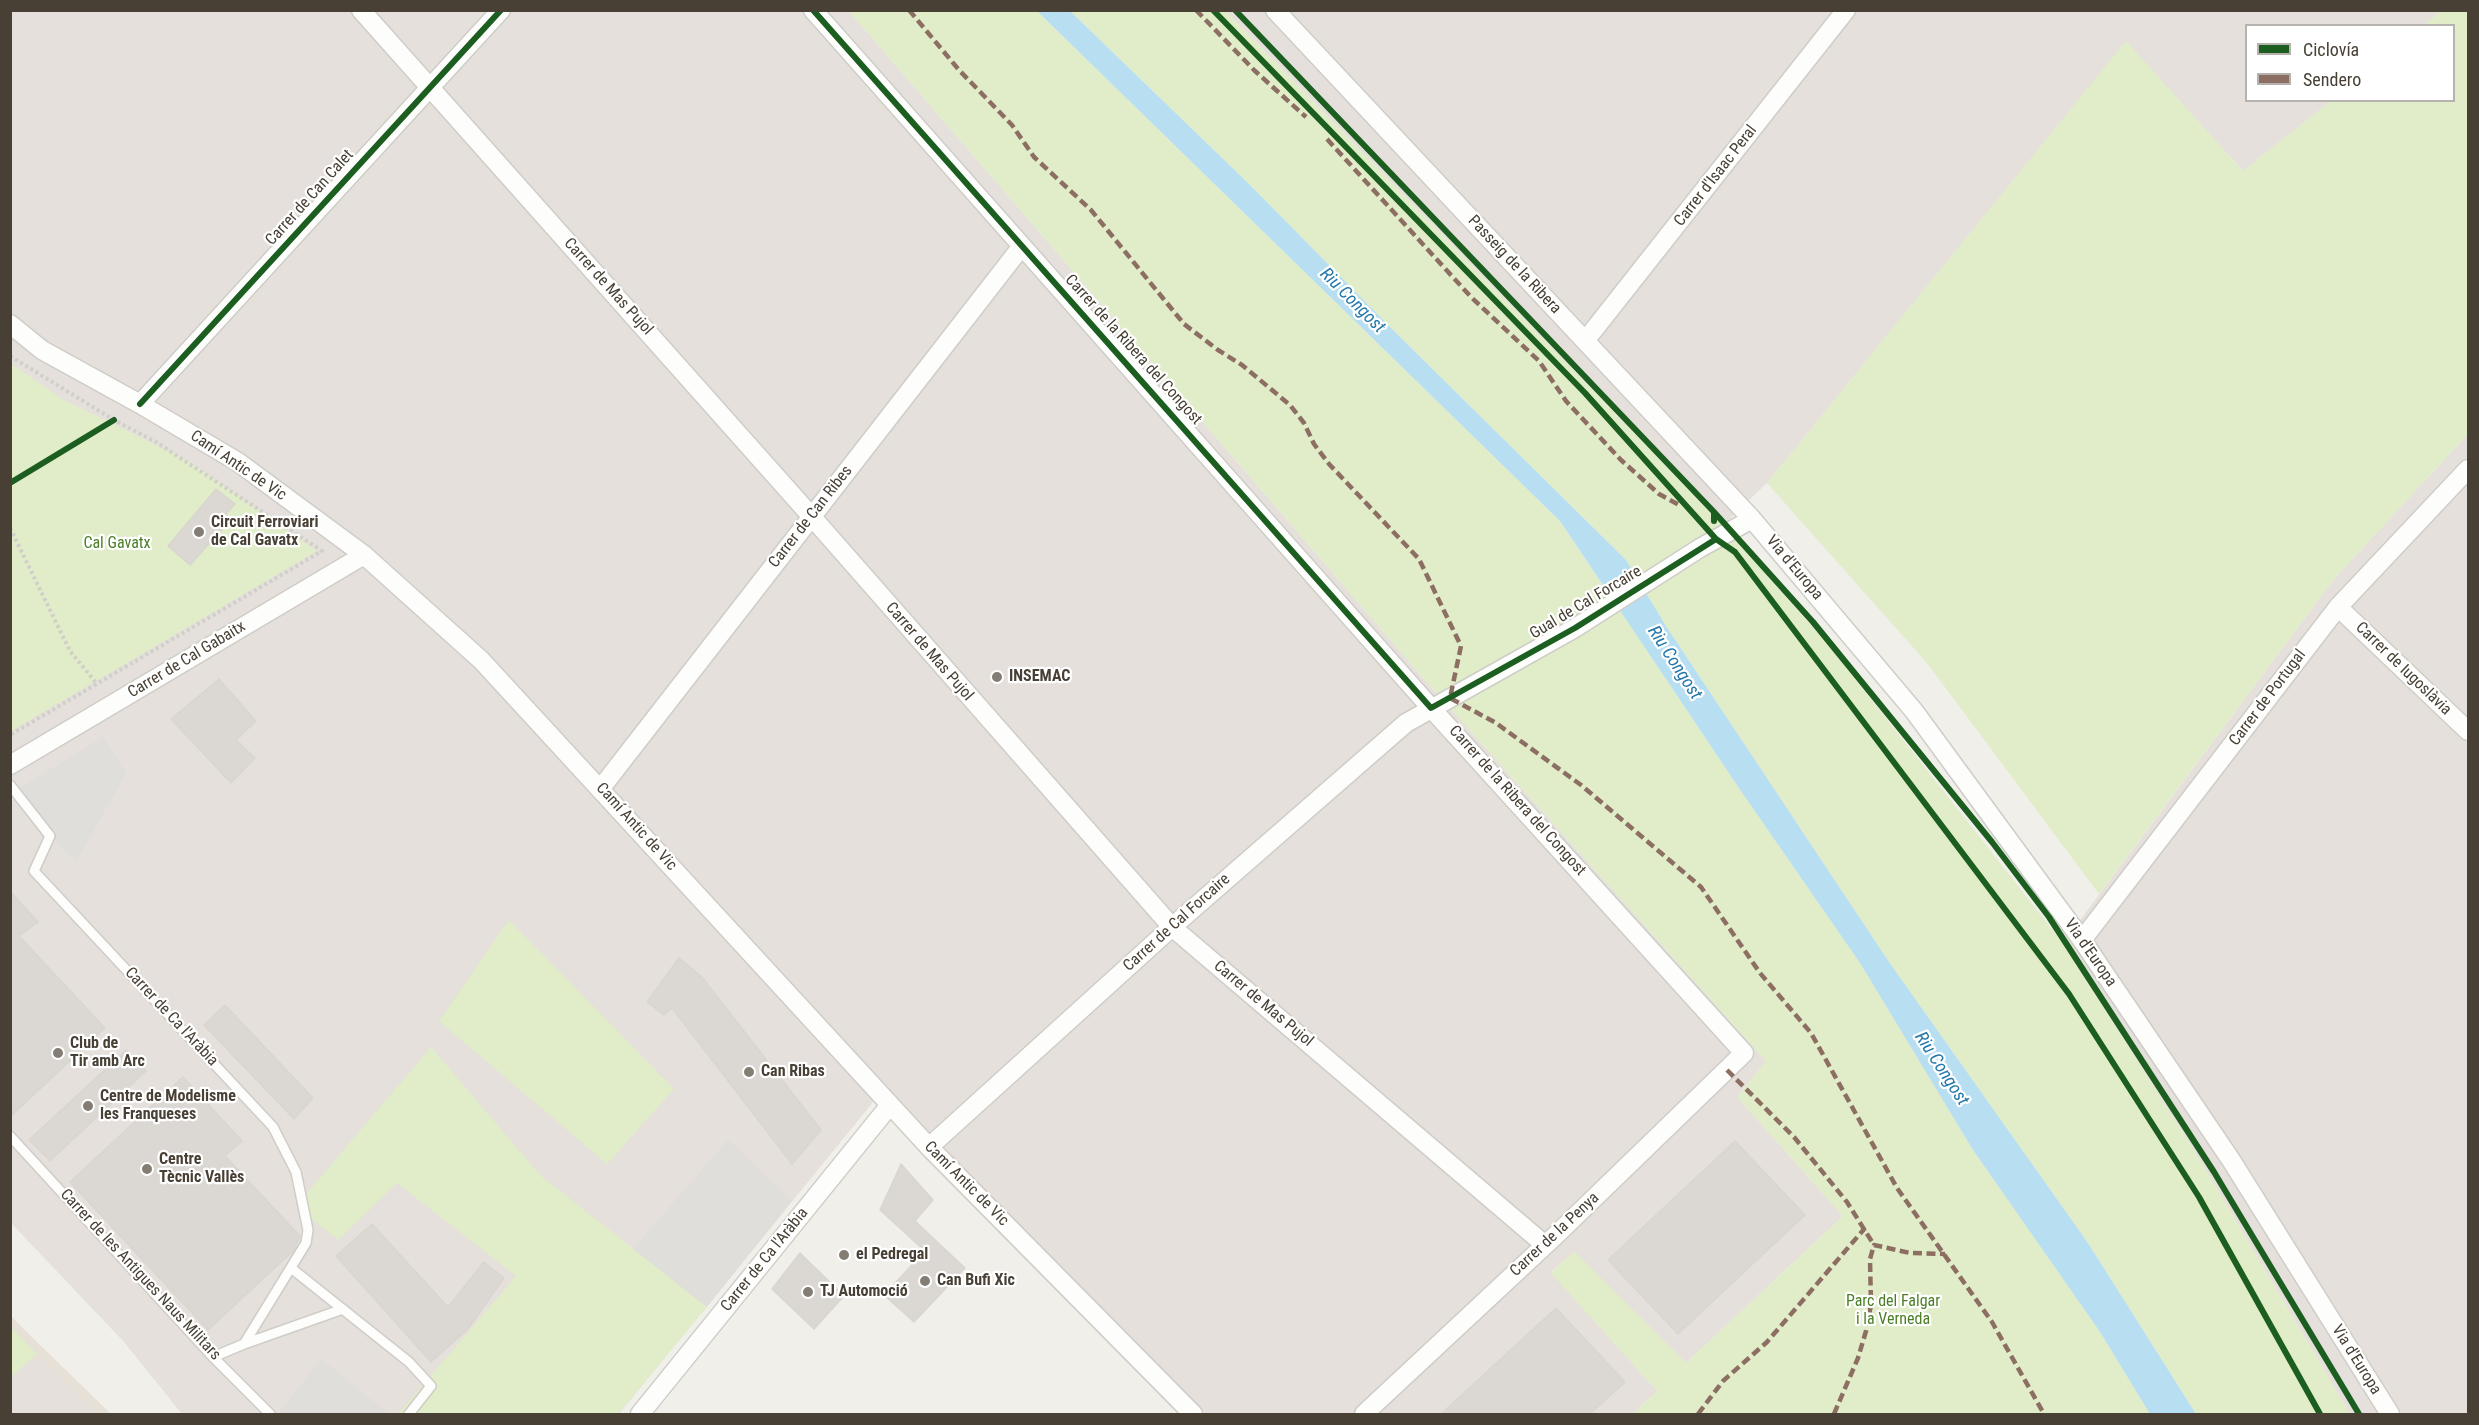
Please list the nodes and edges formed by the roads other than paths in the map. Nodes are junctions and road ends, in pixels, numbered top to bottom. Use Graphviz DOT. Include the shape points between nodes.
graph roads {
  1 [pos="361,10"];
  2 [pos="501,10"];
  3 [pos="813,10"];
  4 [pos="1275,10"];
  5 [pos="1846,10"];
  6 [pos="430,86"];
  7 [pos="1022,246"];
  8 [pos="10,324"];
  9 [pos="1585,341"];
  10 [pos="140,404"];
  11 [pos="2469,469"];
  12 [pos="812,517"];
  13 [pos="1752,519"];
  14 [pos="364,555"];
  15 [pos="2338,607"];
  16 [pos="1431,708"];
  17 [pos="2469,731"];
  18 [pos="10,765"];
  19 [pos="10,786"];
  20 [pos="601,788"];
  21 [pos="1172,927"];
  22 [pos="2082,940"];
  23 [pos="1744,1053"];
  24 [pos="890,1105"];
  25 [pos="10,1136"];
  26 [pos="929,1147"];
  27 [pos="1545,1245"];
  28 [pos="291,1268"];
  29 [pos="343,1309"];
  30 [pos="244,1344"];
  31 [pos="213,1356"];
  32 [pos="270,1414"];
  33 [pos="409,1414"];
  34 [pos="640,1414"];
  35 [pos="1192,1414"];
  36 [pos="1364,1414"];
  37 [pos="2390,1414"];
  1 -- 6 [label="street, Carrer de Mas Pujol"];
  2 -- 6 [label="street, Carrer de Can Calet"];
  3 -- 7 [label="street, Carrer de la Ribera del Congost"];
  4 -- 9 [label="street, Passeig de la Ribera"];
  5 -- 9 [label="street, Carrer d'Isaac Peral"];
  6 -- 10 [label="street, Carrer de Can Calet"];
  6 -- 12 [label="street, Carrer de Mas Pujol"];
  7 -- 12 [label="street, Carrer de Can Ribes"];
  7 -- 16 [label="street, Carrer de la Ribera del Congost"];
  8 -- 10 [label="street, Camí Antic de Vic" via="42,350"];
  9 -- 13 [label="street, Passeig de la Ribera"];
  10 -- 14 [label="street, Camí Antic de Vic" via="238,462"];
  11 -- 15 [label="street, Carrer de Portugal"];
  12 -- 20 [label="street, Carrer de Can Ribes"];
  12 -- 21 [label="street, Carrer de Mas Pujol"];
  13 -- 16 [label="street, Gual de Cal Forcaire" via="1575,628"];
  13 -- 22 [label="street, Via d'Europa" via="1914,711"];
  14 -- 18 [label="street, Carrer de Cal Gabaitx"];
  14 -- 20 [label="street, Camí Antic de Vic" via="481,660"];
  15 -- 17 [label="street, Carrer de Iugoslàvia"];
  15 -- 22 [label="street, Carrer de Portugal"];
  16 -- 21 [label="street, Carrer de Cal Forcaire" via="1406,723"];
  16 -- 23 [label="street, Carrer de la Ribera del Congost"];
  19 -- 28 [label="lane, Carrer de Ca l'Aràbia" via="50,836 34,871 273,1127 296,1172 308,1230 306,1243"];
  20 -- 24 [label="street, Camí Antic de Vic"];
  21 -- 26 [label="street, Carrer de Cal Forcaire"];
  21 -- 27 [label="street, Carrer de Mas Pujol"];
  22 -- 37 [label="street, Via d'Europa" via="2231,1160"];
  23 -- 27 [label="street, Carrer de la Penya"];
  24 -- 26 [label="street, Camí Antic de Vic"];
  24 -- 34 [label="street, Carrer de Ca l'Aràbia"];
  25 -- 31 [label="lane, Carrer de les Antigues Naus Militars"];
  26 -- 35 [label="street, Camí Antic de Vic"];
  27 -- 36 [label="street, Carrer de la Penya"];
  28 -- 29 [label="lane"];
  28 -- 30 [label="lane, Carrer de Ca l'Aràbia"];
  29 -- 30 [label="lane"];
  29 -- 33 [label="lane" via="409,1362 431,1386"];
  30 -- 31 [label="lane"];
  31 -- 32 [label="lane, Carrer de les Antigues Naus Militars"];
}
